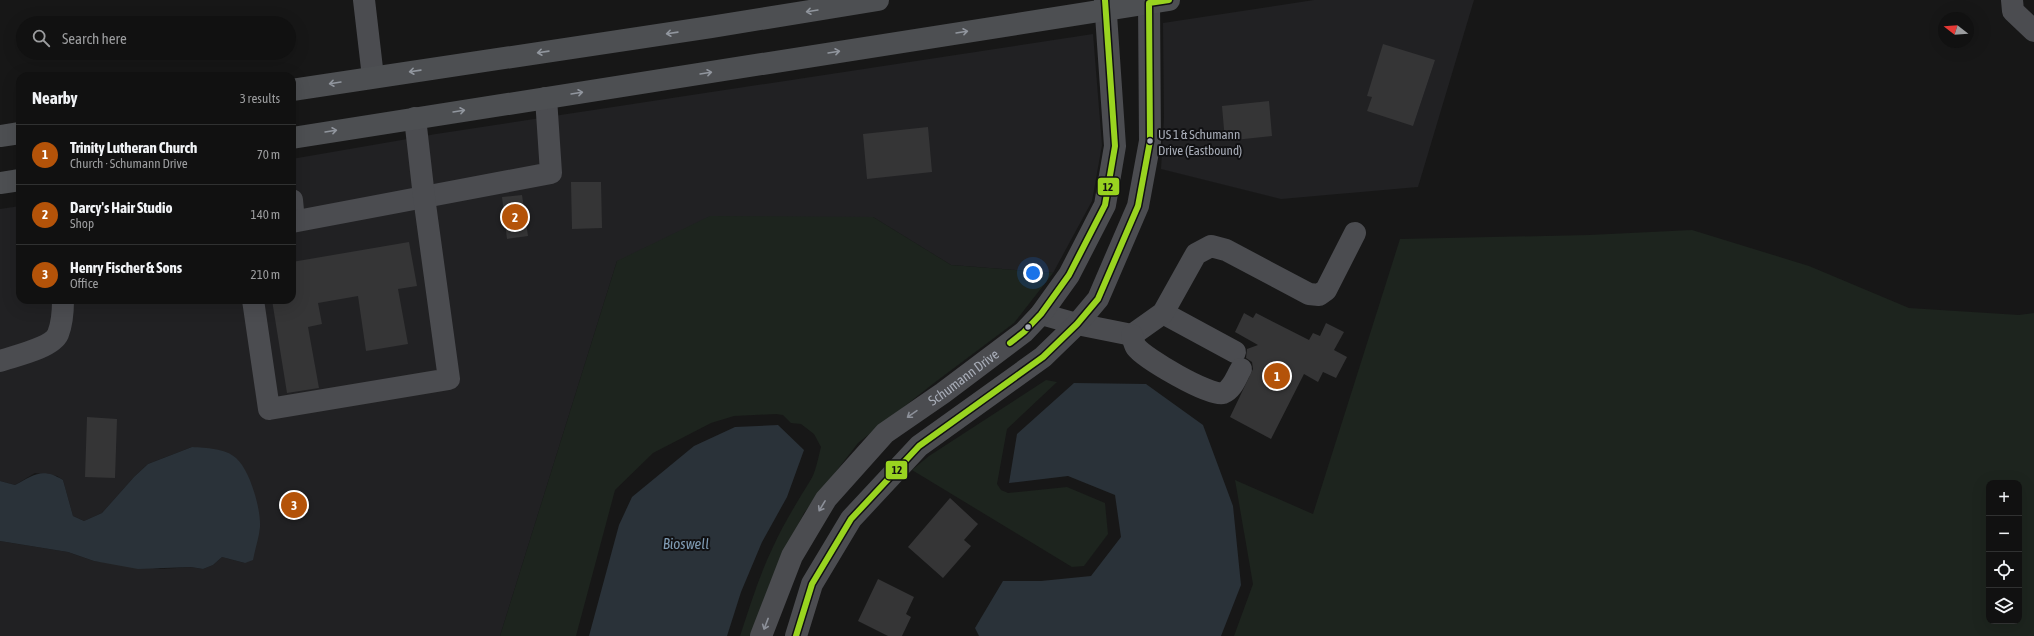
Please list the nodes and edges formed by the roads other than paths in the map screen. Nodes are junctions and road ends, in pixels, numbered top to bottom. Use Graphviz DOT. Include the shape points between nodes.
graph roads {
  1 [pos="364,0"];
  2 [pos="878,0"];
  3 [pos="2012,0"];
  4 [pos="1156,1"];
  5 [pos="1105,5"];
  6 [pos="2034,32"];
  7 [pos="373,77"];
  8 [pos="296,89"];
  9 [pos="546,98"];
  10 [pos="415,118"];
  11 [pos="16,134"];
  12 [pos="0,136"];
  13 [pos="296,137"];
  14 [pos="16,181"];
  15 [pos="0,183"];
  16 [pos="424,197"];
  17 [pos="296,221"];
  18 [pos="1355,233"];
  19 [pos="63,304"];
  20 [pos="254,304"];
  21 [pos="1163,313"];
  22 [pos="1041,314"];
  23 [pos="1077,324"];
  24 [pos="1132,335"];
  25 [pos="0,361"];
  26 [pos="762,636"];
  27 [pos="796,636"];
  1 -- 7 [label="street"];
  2 -- 7 [label="main road, one-way"];
  3 -- 6 [label="street" via="2013,11"];
  4 -- 5 [label="main road"];
  4 -- 23 [label="street" via="1150,141 1138,206 1098,299"];
  9 -- 5 [label="main road, one-way"];
  5 -- 22 [label="street, Schumann Drive" via="1115,146 1105,205 1069,275"];
  7 -- 8 [label="main road, one-way"];
  10 -- 9 [label="main road, one-way"];
  9 -- 16 [label="street" via="551,174"];
  13 -- 10 [label="main road, one-way"];
  10 -- 16 [label="street"];
  11 -- 12 [label="main road"];
  14 -- 15 [label="main road"];
  16 -- 17 [label="street"];
  16 -- 20 [label="street" via="449,379 269,409"];
  18 -- 21 [label="street" via="1326,290 1319,295 1309,294 1226,250 1211,246 1196,254"];
  19 -- 25 [label="street" via="58,335 45,346"];
  21 -- 24 [label="street"];
  21 -- 24 [label="street" via="1238,361 1230,389 1221,393 1209,391 1149,358 1135,346"];
  22 -- 23 [label="street"];
  22 -- 26 [label="street, Schumann Drive, one-way" via="1024,332 885,433 826,499 792,556"];
  23 -- 24 [label="street"];
  23 -- 27 [label="street" via="1043,357 920,446 851,519 812,584"];
}
